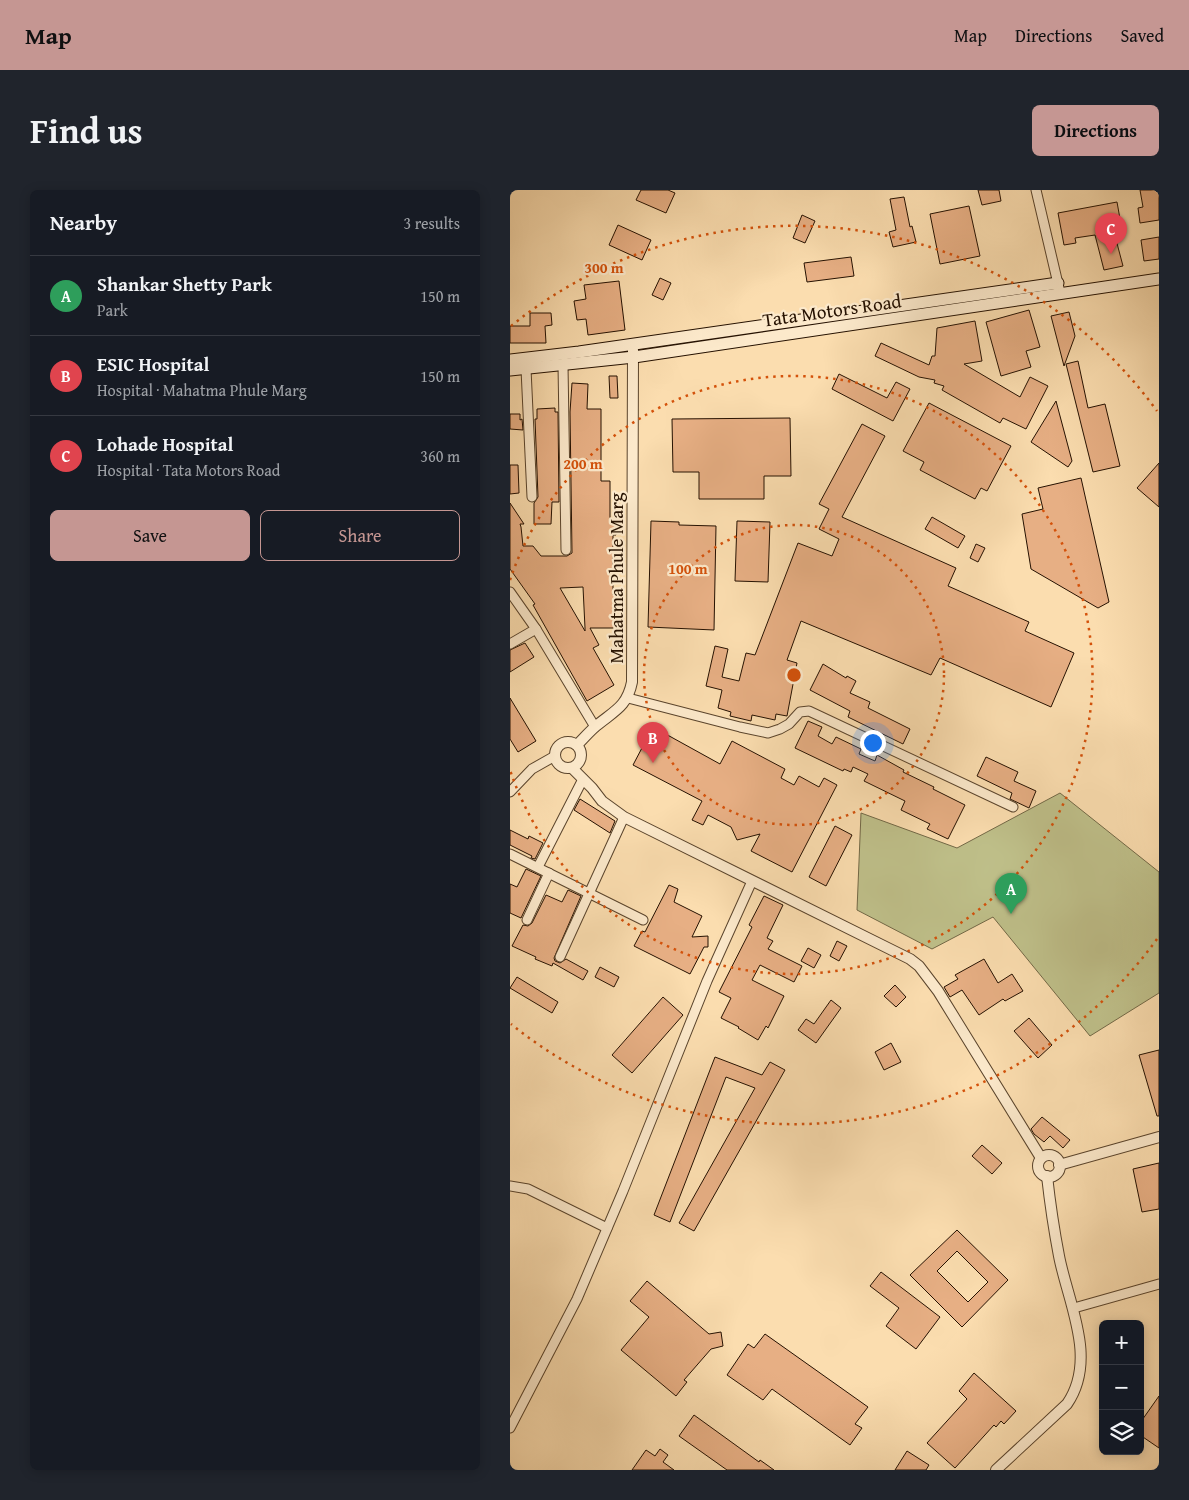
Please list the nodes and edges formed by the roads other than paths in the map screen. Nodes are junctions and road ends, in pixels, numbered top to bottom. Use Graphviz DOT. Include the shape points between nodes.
graph roads {
  1 [pos="1036,190"];
  2 [pos="1159,279"];
  3 [pos="1059,288"];
  4 [pos="633,344"];
  5 [pos="634,357"];
  6 [pos="510,360"];
  7 [pos="563,365"];
  8 [pos="526,368"];
  9 [pos="510,370"];
  10 [pos="532,497"];
  11 [pos="566,550"];
  12 [pos="510,592"];
  13 [pos="536,629"];
  14 [pos="510,644"];
  15 [pos="628,698"];
  16 [pos="595,727"];
  17 [pos="576,745"];
  18 [pos="556,756"];
  19 [pos="572,768"];
  20 [pos="583,779"];
  21 [pos="510,792"];
  22 [pos="1013,807"];
  23 [pos="624,817"];
  24 [pos="510,854"];
  25 [pos="538,867"];
  26 [pos="549,873"];
  27 [pos="752,881"];
  28 [pos="589,892"];
  29 [pos="527,920"];
  30 [pos="643,920"];
  31 [pos="560,956"];
  32 [pos="1159,1137"];
  33 [pos="1041,1158"];
  34 [pos="1060,1165"];
  35 [pos="1047,1176"];
  36 [pos="510,1186"];
  37 [pos="607,1228"];
  38 [pos="1159,1284"];
  39 [pos="1074,1308"];
  40 [pos="510,1428"];
  41 [pos="996,1470"];
  1 -- 3 [label="street"];
  2 -- 3 [label="main road, Tata Motors Road"];
  3 -- 4 [label="main road"];
  3 -- 5 [label="main road, Tata Motors Road"];
  4 -- 5 [label="street, Mahatma Phule Marg"];
  4 -- 6 [label="main road"];
  5 -- 7 [label="main road, Tata Motors Road"];
  5 -- 15 [label="street, Mahatma Phule Marg" via="632,682"];
  7 -- 8 [label="main road, Tata Motors Road"];
  7 -- 11 [label="street"];
  8 -- 9 [label="main road, Tata Motors Road"];
  8 -- 10 [label="street"];
  12 -- 13 [label="street"];
  13 -- 14 [label="street"];
  13 -- 16 [label="street"];
  15 -- 16 [label="street"];
  15 -- 22 [label="street" via="768,733 789,724 800,712 809,712"];
  16 -- 17 [label="street"];
  17 -- 18 [label="street" via="571,742 562,744 556,750"];
  17 -- 19 [label="street" via="581,751 581,759"];
  18 -- 19 [label="street" via="560,765"];
  18 -- 21 [label="street" via="532,769"];
  19 -- 20 [label="street"];
  20 -- 23 [label="street" via="602,801"];
  20 -- 25 [label="street"];
  23 -- 27 [label="street"];
  23 -- 28 [label="street"];
  24 -- 25 [label="street"];
  25 -- 26 [label="street"];
  26 -- 28 [label="street"];
  26 -- 29 [label="street"];
  27 -- 33 [label="street" via="919,966 938,991"];
  27 -- 37 [label="street" via="707,981"];
  28 -- 30 [label="street"];
  28 -- 31 [label="street"];
  32 -- 34 [label="street"];
  33 -- 34 [label="street" via="1051,1155"];
  33 -- 35 [label="street" via="1039,1169"];
  34 -- 35 [label="street" via="1057,1173"];
  35 -- 39 [label="street" via="1059,1258"];
  36 -- 37 [label="street" via="528,1189"];
  37 -- 40 [label="street" via="577,1299"];
  38 -- 39 [label="street"];
  39 -- 41 [label="street" via="1080,1363 1073,1395"];
}
